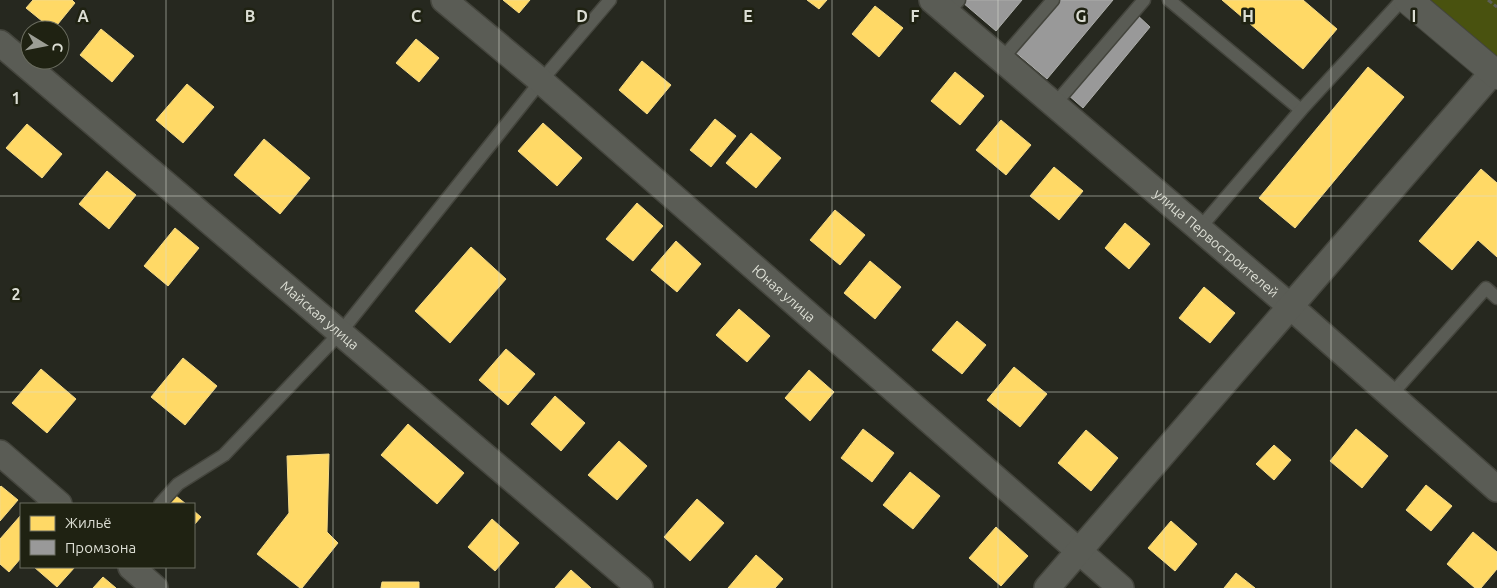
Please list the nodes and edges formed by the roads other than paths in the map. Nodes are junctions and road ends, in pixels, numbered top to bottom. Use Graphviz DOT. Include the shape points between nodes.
graph roads {
  1 [pos="444,0"];
  2 [pos="610,0"];
  3 [pos="1053,0"];
  4 [pos="1144,0"];
  5 [pos="1169,0"];
  6 [pos="1402,0"];
  7 [pos="1408,0"];
  8 [pos="946,4"];
  9 [pos="0,43"];
  10 [pos="1001,60"];
  11 [pos="1495,74"];
  12 [pos="541,81"];
  13 [pos="1054,104"];
  14 [pos="1302,110"];
  15 [pos="1199,229"];
  16 [pos="1497,298"];
  17 [pos="1291,307"];
  18 [pos="340,333"];
  19 [pos="1391,395"];
  20 [pos="0,452"];
  21 [pos="1497,489"];
  22 [pos="58,503"];
  23 [pos="161,503"];
  24 [pos="1078,553"];
  25 [pos="132,568"];
  26 [pos="155,588"];
  27 [pos="640,588"];
  28 [pos="1047,588"];
  29 [pos="1121,588"];
  1 -- 12 [label="street, Юная улица"];
  2 -- 12 [label="lane"];
  3 -- 10 [label="lane"];
  4 -- 13 [label="lane"];
  5 -- 14 [label="lane"];
  6 -- 14 [label="lane"];
  7 -- 11 [label="main road"];
  8 -- 10 [label="street, улица Первостроителей"];
  9 -- 18 [label="street, Майская улица"];
  10 -- 13 [label="street, улица Первостроителей"];
  11 -- 17 [label="street"];
  12 -- 18 [label="lane"];
  12 -- 24 [label="street, Юная улица"];
  13 -- 15 [label="street, улица Первостроителей"];
  14 -- 15 [label="lane"];
  15 -- 17 [label="street, улица Первостроителей"];
  16 -- 19 [label="lane" via="1486,288"];
  17 -- 19 [label="street, улица Первостроителей"];
  17 -- 24 [label="street"];
  18 -- 23 [label="lane" via="224,455 178,484"];
  18 -- 27 [label="street, Майская улица"];
  19 -- 21 [label="street, улица Первостроителей"];
  20 -- 22 [label="street"];
  24 -- 28 [label="street"];
  24 -- 29 [label="street, Юная улица"];
  25 -- 26 [label="street"];
}
